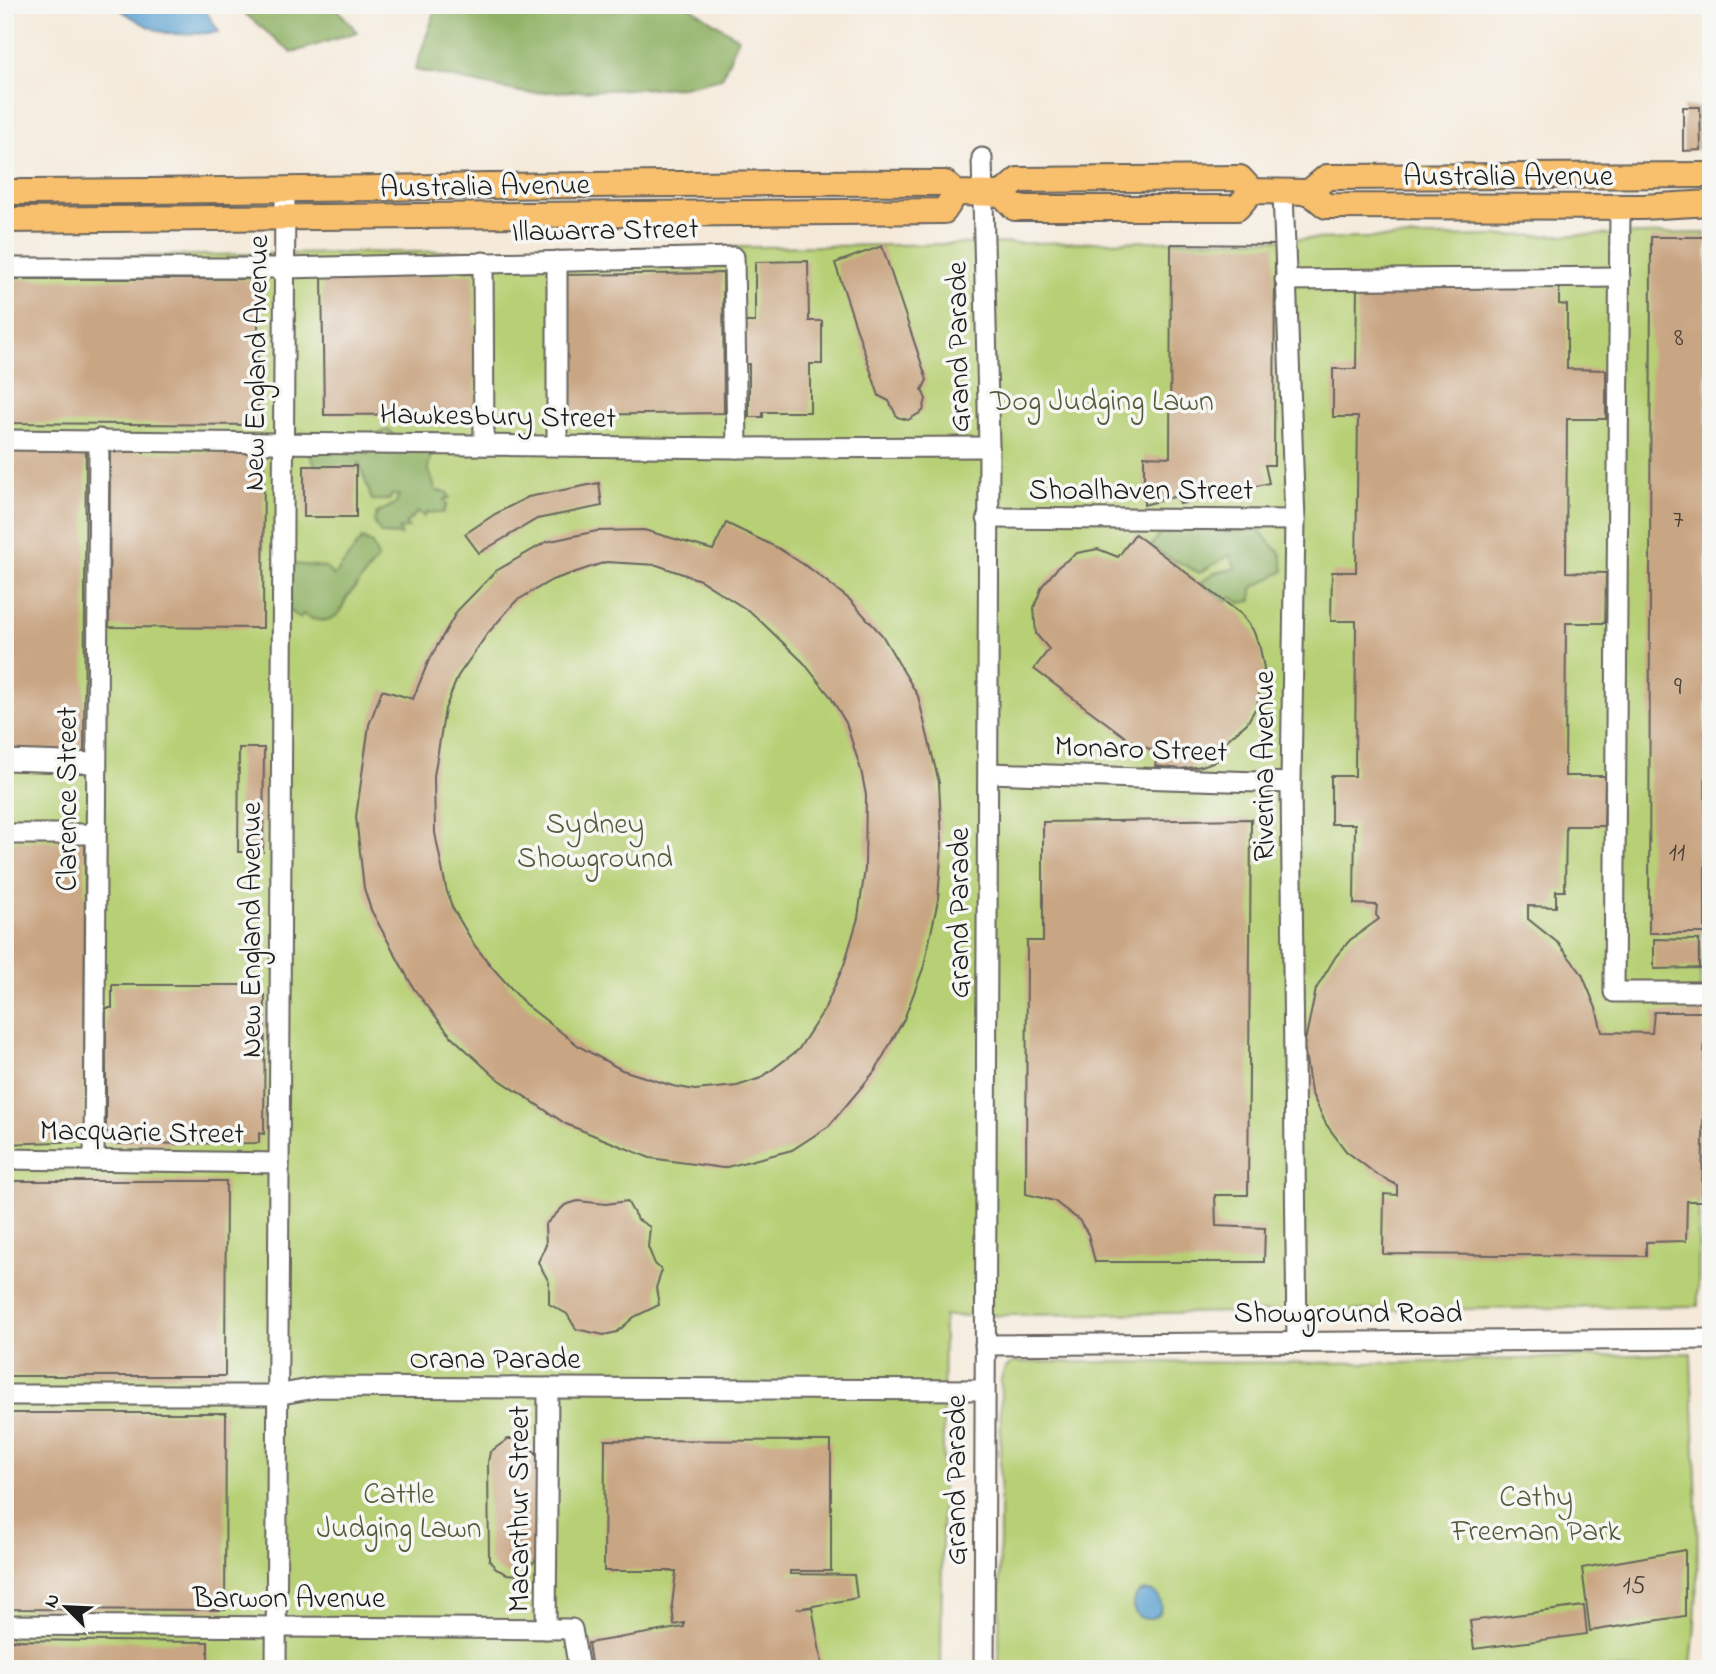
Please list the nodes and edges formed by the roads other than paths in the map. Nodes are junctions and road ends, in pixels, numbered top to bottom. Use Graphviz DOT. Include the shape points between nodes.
graph roads {
  1 [pos="982,158"];
  2 [pos="1711,175"];
  3 [pos="285,191"];
  4 [pos="5,192"];
  5 [pos="1283,192"];
  6 [pos="1309,192"];
  7 [pos="956,193"];
  8 [pos="993,194"];
  9 [pos="1711,203"];
  10 [pos="1620,207"];
  11 [pos="286,219"];
  12 [pos="5,220"];
  13 [pos="286,260"];
  14 [pos="483,261"];
  15 [pos="557,261"];
  16 [pos="5,268"];
  17 [pos="1620,277"];
  18 [pos="1285,280"];
  19 [pos="99,439"];
  20 [pos="5,440"];
  21 [pos="283,441"];
  22 [pos="557,444"];
  23 [pos="484,445"];
  24 [pos="989,447"];
  25 [pos="737,448"];
  26 [pos="988,518"];
  27 [pos="1294,520"];
  28 [pos="5,760"];
  29 [pos="96,762"];
  30 [pos="989,773"];
  31 [pos="1291,783"];
  32 [pos="5,834"];
  33 [pos="96,834"];
  34 [pos="1711,992"];
  35 [pos="5,1159"];
  36 [pos="94,1159"];
  37 [pos="279,1163"];
  38 [pos="1711,1339"];
  39 [pos="1297,1342"];
  40 [pos="985,1345"];
  41 [pos="548,1388"];
  42 [pos="984,1390"];
  43 [pos="5,1395"];
  44 [pos="276,1395"];
  45 [pos="5,1625"];
  46 [pos="277,1627"];
  47 [pos="547,1629"];
  48 [pos="276,1669"];
  49 [pos="579,1669"];
  50 [pos="984,1669"];
  1 -- 8 [label="street, Grand Parade"];
  2 -- 6 [label="main road, Australia Avenue" via="1327,177"];
  3 -- 4 [label="main road, Australia Avenue"];
  3 -- 7 [label="main road, Australia Avenue" via="830,182 945,183"];
  3 -- 11 [label="street, New England Avenue"];
  5 -- 6 [label="main road, Australia Avenue"];
  5 -- 8 [label="main road, Australia Avenue" via="1252,191 1240,178 1018,180"];
  5 -- 18 [label="street, Riverina Avenue"];
  6 -- 10 [label="main road, Australia Avenue" via="1326,206"];
  7 -- 8 [label="main road, Australia Avenue"];
  7 -- 11 [label="main road, Australia Avenue" via="944,211"];
  8 -- 24 [label="street, Grand Parade"];
  9 -- 10 [label="main road, Australia Avenue"];
  10 -- 17 [label="street"];
  11 -- 12 [label="main road, Australia Avenue"];
  11 -- 13 [label="street, New England Avenue"];
  13 -- 14 [label="street, Illawarra Street"];
  13 -- 16 [label="street, Illawarra Street"];
  13 -- 21 [label="street, New England Avenue"];
  14 -- 15 [label="street, Illawarra Street"];
  14 -- 23 [label="street"];
  15 -- 22 [label="street"];
  15 -- 25 [label="street, Illawarra Street" via="734,257"];
  17 -- 18 [label="street"];
  17 -- 34 [label="street" via="1614,992"];
  18 -- 27 [label="street, Riverina Avenue"];
  19 -- 20 [label="street, Hawkesbury Street"];
  19 -- 21 [label="street, Hawkesbury Street"];
  19 -- 29 [label="street, Clarence Street"];
  21 -- 23 [label="street, Hawkesbury Street"];
  21 -- 37 [label="street, New England Avenue"];
  22 -- 23 [label="street, Hawkesbury Street"];
  22 -- 25 [label="street, Hawkesbury Street"];
  24 -- 25 [label="street, Hawkesbury Street"];
  24 -- 26 [label="street, Grand Parade"];
  26 -- 27 [label="street, Shoalhaven Street"];
  26 -- 30 [label="street, Grand Parade"];
  27 -- 31 [label="street, Riverina Avenue"];
  28 -- 29 [label="street"];
  29 -- 33 [label="street, Clarence Street"];
  30 -- 31 [label="street, Monaro Street"];
  30 -- 40 [label="street, Grand Parade"];
  31 -- 39 [label="street, Riverina Avenue"];
  32 -- 33 [label="street"];
  33 -- 36 [label="street, Clarence Street"];
  35 -- 36 [label="street, Macquarie Street"];
  36 -- 37 [label="street, Macquarie Street"];
  37 -- 44 [label="street, New England Avenue"];
  38 -- 39 [label="street, Showground Road"];
  39 -- 40 [label="street, Showground Road"];
  40 -- 42 [label="street, Grand Parade"];
  41 -- 42 [label="street, Orana Parade"];
  41 -- 44 [label="street, Orana Parade" via="321,1387"];
  41 -- 47 [label="street, Macarthur Street"];
  42 -- 50 [label="street, Grand Parade"];
  43 -- 44 [label="street, Orana Parade"];
  44 -- 46 [label="street, New England Avenue"];
  45 -- 46 [label="street, Barwon Avenue"];
  46 -- 47 [label="street, Barwon Avenue"];
  46 -- 48 [label="street, New England Avenue"];
  47 -- 49 [label="street, Barwon Avenue" via="572,1629"];
}
